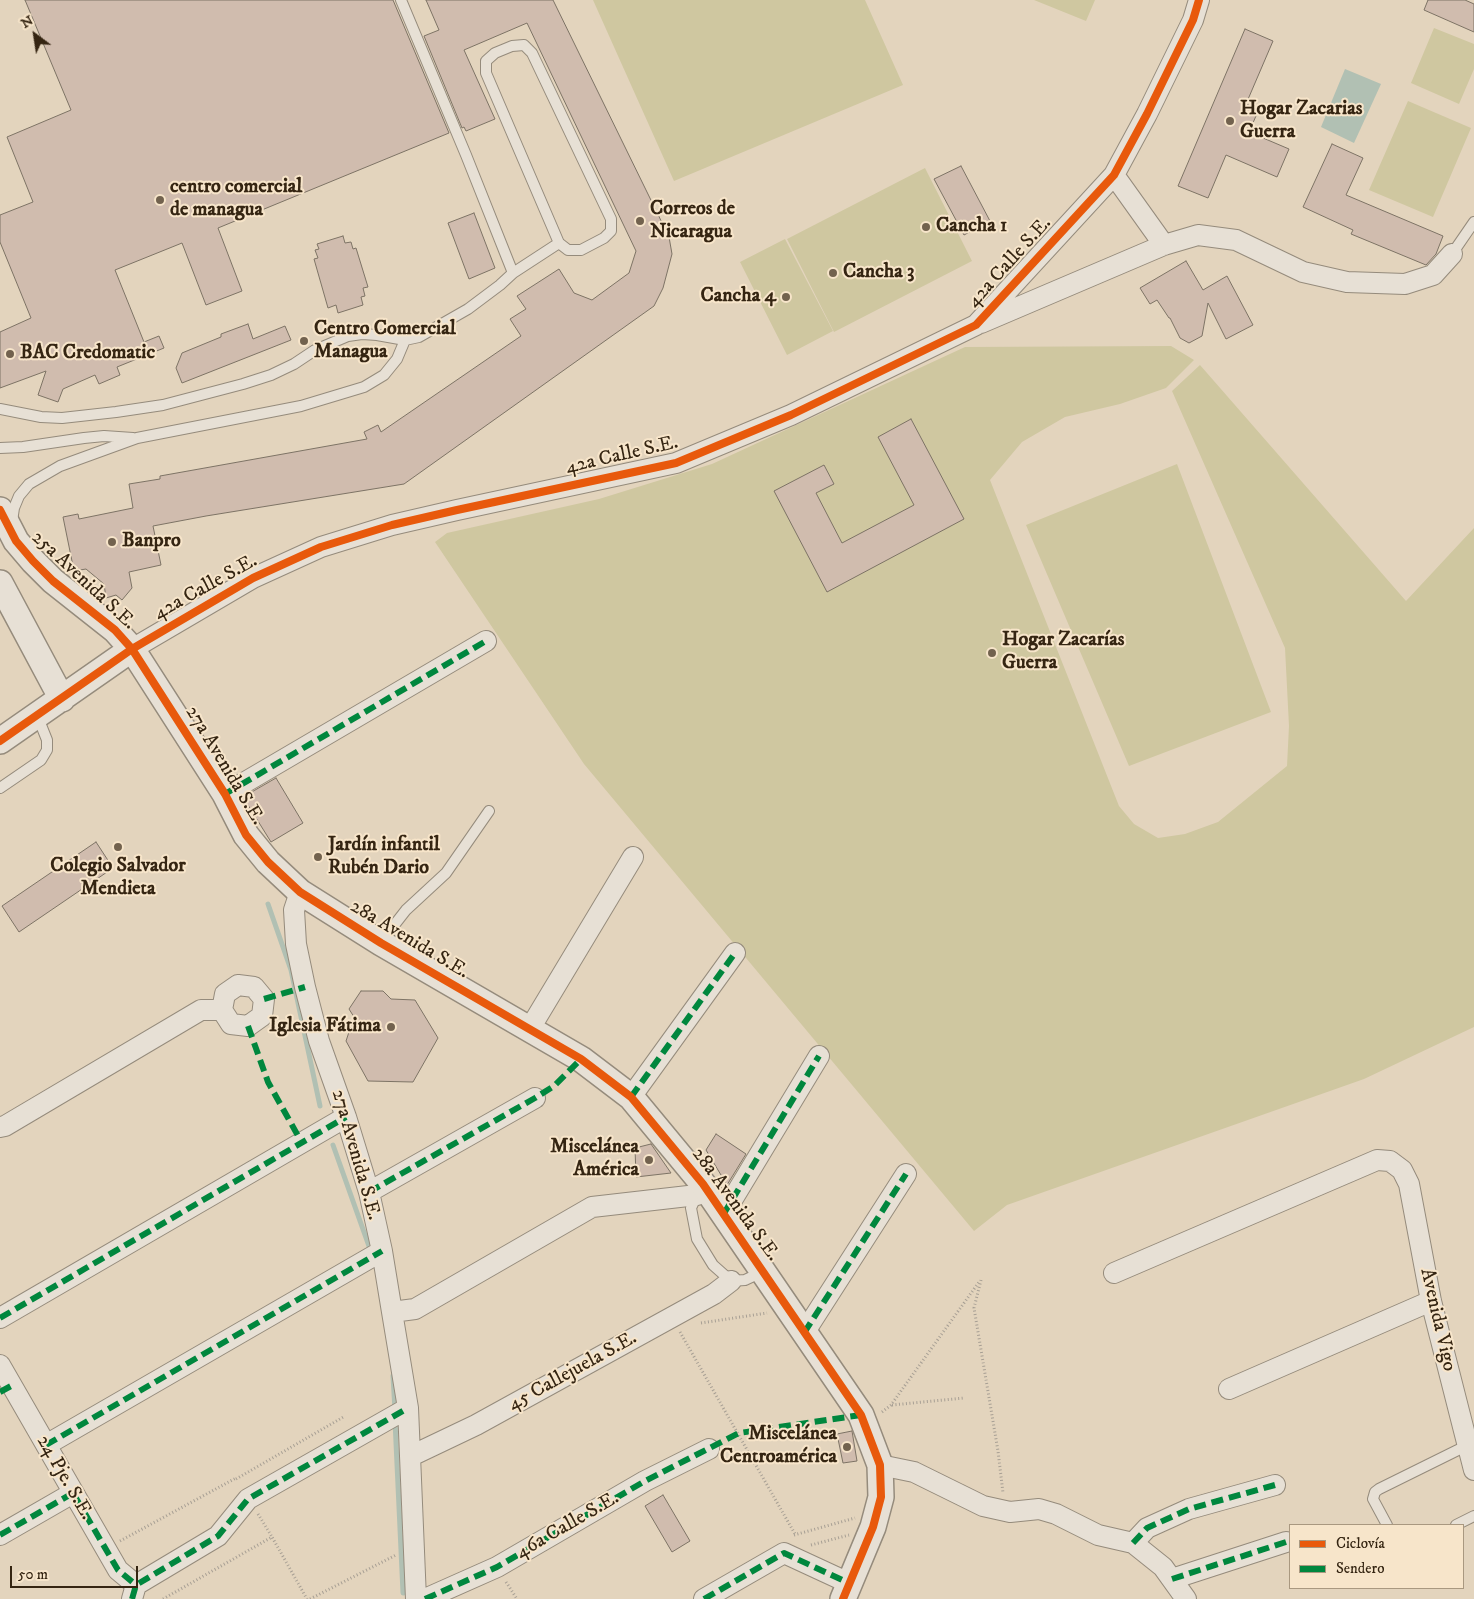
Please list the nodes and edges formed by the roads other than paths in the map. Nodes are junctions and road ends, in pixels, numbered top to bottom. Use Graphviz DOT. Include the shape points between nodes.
graph roads {
  1 [pos="400,0"];
  2 [pos="1199,0"];
  3 [pos="1114,175"];
  4 [pos="1474,222"];
  5 [pos="559,243"];
  6 [pos="1164,245"];
  7 [pos="1452,254"];
  8 [pos="513,273"];
  9 [pos="976,325"];
  10 [pos="405,340"];
  11 [pos="0,409"];
  12 [pos="136,438"];
  13 [pos="0,448"];
  14 [pos="5,520"];
  15 [pos="0,583"];
  16 [pos="486,641"];
  17 [pos="132,649"];
  18 [pos="62,699"];
  19 [pos="37,715"];
  20 [pos="0,741"];
  21 [pos="0,788"];
  22 [pos="226,794"];
  23 [pos="489,811"];
  24 [pos="633,857"];
  25 [pos="300,892"];
  26 [pos="381,943"];
  27 [pos="735,953"];
  28 [pos="222,1010"];
  29 [pos="529,1030"];
  30 [pos="819,1056"];
  31 [pos="631,1097"];
  32 [pos="535,1098"];
  33 [pos="346,1117"];
  34 [pos="0,1127"];
  35 [pos="906,1174"];
  36 [pos="700,1190"];
  37 [pos="369,1192"];
  38 [pos="723,1214"];
  39 [pos="380,1252"];
  40 [pos="763,1271"];
  41 [pos="1114,1273"];
  42 [pos="731,1281"];
  43 [pos="1431,1301"];
  44 [pos="392,1312"];
  45 [pos="0,1318"];
  46 [pos="804,1332"];
  47 [pos="0,1366"];
  48 [pos="5,1389"];
  49 [pos="1229,1389"];
  50 [pos="403,1410"];
  51 [pos="1468,1445"];
  52 [pos="46,1446"];
  53 [pos="709,1449"];
  54 [pos="411,1456"];
  55 [pos="880,1465"];
  56 [pos="1474,1470"];
  57 [pos="1275,1485"];
  58 [pos="73,1493"];
  59 [pos="1474,1516"];
  60 [pos="1386,1524"];
  61 [pos="1458,1524"];
  62 [pos="0,1534"];
  63 [pos="1286,1542"];
  64 [pos="1133,1543"];
  65 [pos="1172,1579"];
  66 [pos="134,1592"];
  67 [pos="847,1592"];
  68 [pos="416,1599"];
  69 [pos="424,1599"];
  70 [pos="704,1599"];
  71 [pos="1186,1599"];
  1 -- 8 [label="lane"];
  2 -- 3 [label="street, 42a Calle S.E." via="1193,20"];
  3 -- 6 [label="street"];
  3 -- 9 [label="street, 42a Calle S.E."];
  4 -- 7 [label="lane"];
  5 -- 5 [label="lane" via="568,250 581,250 604,238 611,231 612,220 532,53 524,45 512,46 486,61 486,73"];
  5 -- 8 [label="lane"];
  6 -- 7 [label="street" via="1198,235 1236,240 1303,272 1347,282 1405,284 1433,275"];
  6 -- 9 [label="street"];
  8 -- 10 [label="lane" via="468,309 419,337"];
  9 -- 17 [label="street, 42a Calle S.E." via="791,415 676,463 438,514 321,547 253,578"];
  10 -- 11 [label="lane" via="377,334 348,336 271,375 163,405 62,418"];
  10 -- 12 [label="lane" via="397,359 384,375 364,387 301,406"];
  12 -- 13 [label="lane" via="104,436"];
  12 -- 14 [label="lane" via="60,466 30,484"];
  14 -- 17 [label="street, 25a Avenida S.E." via="16,541 53,581 115,630"];
  15 -- 18 [label="street"];
  16 -- 22 [label="street"];
  17 -- 18 [label="street, 42a Calle S.E."];
  17 -- 22 [label="street, 27a Avenida S.E."];
  18 -- 19 [label="street, 42a Calle S.E."];
  19 -- 20 [label="street, 42a Calle S.E."];
  19 -- 21 [label="lane" via="48,740 47,750 41,760"];
  22 -- 25 [label="street, 27a Avenida S.E." via="246,835 268,862"];
  23 -- 26 [label="lane" via="446,873 406,910"];
  24 -- 29 [label="street"];
  25 -- 26 [label="street, 28a Avenida S.E."];
  25 -- 33 [label="street, 27a Avenida S.E." via="294,910 296,944 319,1041"];
  26 -- 29 [label="street, 28a Avenida S.E."];
  27 -- 31 [label="street"];
  28 -- 34 [label="street" via="201,1010"];
  29 -- 31 [label="street, 28a Avenida S.E." via="581,1059"];
  30 -- 38 [label="street"];
  31 -- 36 [label="street, 28a Avenida S.E."];
  32 -- 37 [label="street"];
  33 -- 37 [label="street, 27a Avenida S.E."];
  33 -- 45 [label="street"];
  35 -- 46 [label="street"];
  36 -- 38 [label="street, 28a Avenida S.E."];
  36 -- 42 [label="lane" via="691,1208 697,1239 713,1265"];
  36 -- 44 [label="street" via="592,1207 415,1309"];
  37 -- 39 [label="street, 27a Avenida S.E."];
  38 -- 40 [label="street, 28a Avenida S.E."];
  39 -- 44 [label="street, 27a Avenida S.E."];
  39 -- 52 [label="street"];
  40 -- 42 [label="lane" via="745,1280"];
  40 -- 46 [label="street, 28a Avenida S.E."];
  41 -- 43 [label="street, Avenida Vigo" via="1377,1160 1390,1161 1402,1170 1409,1184"];
  42 -- 54 [label="street, 45 Callejuela S.E." via="676,1326"];
  43 -- 49 [label="street"];
  43 -- 51 [label="street, Avenida Vigo"];
  44 -- 50 [label="street, 27a Avenida S.E."];
  46 -- 55 [label="street, 28a Avenida S.E." via="861,1415"];
  47 -- 48 [label="street, 24 Pje. S.E."];
  48 -- 52 [label="street, 24 Pje. S.E."];
  50 -- 54 [label="street, 27a Avenida S.E."];
  50 -- 66 [label="street" via="248,1499 218,1536"];
  51 -- 56 [label="street, Avenida Vigo"];
  51 -- 60 [label="lane" via="1379,1488 1373,1499"];
  52 -- 58 [label="street, 24 Pje. S.E."];
  53 -- 69 [label="street, 46a Calle S.E." via="645,1481 497,1567"];
  54 -- 68 [label="street, 27a Avenida S.E."];
  55 -- 64 [label="street" via="914,1472 983,1506 1004,1511 1039,1509 1098,1535"];
  55 -- 67 [label="street" via="880,1497 875,1520"];
  57 -- 64 [label="street" via="1189,1509 1147,1528"];
  58 -- 62 [label="street"];
  58 -- 66 [label="street, 24 Pje. S.E."];
  59 -- 61 [label="lane"];
  63 -- 65 [label="street"];
  64 -- 65 [label="street" via="1163,1567"];
  65 -- 71 [label="street"];
  67 -- 70 [label="street" via="784,1553"];
}
